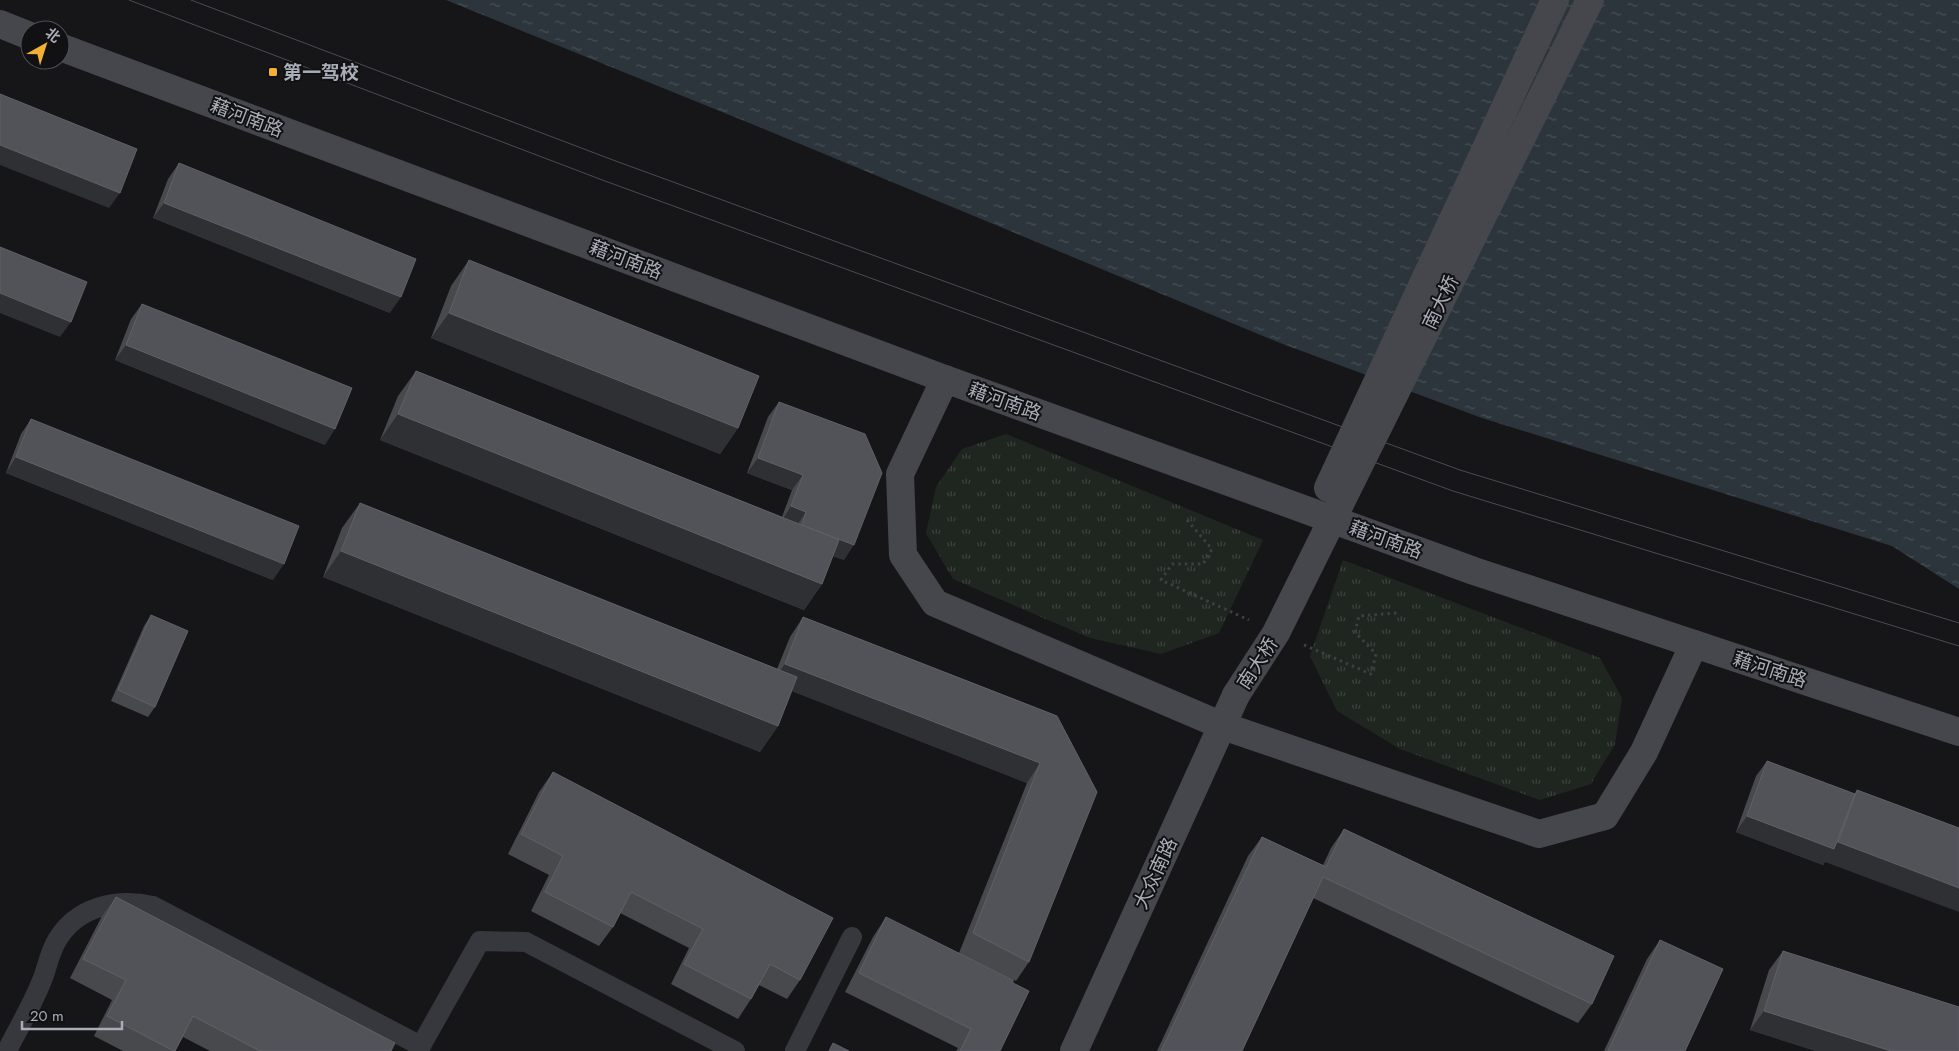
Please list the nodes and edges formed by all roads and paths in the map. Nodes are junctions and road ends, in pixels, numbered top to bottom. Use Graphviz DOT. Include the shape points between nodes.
graph roads {
  1 [pos="1555,0"];
  2 [pos="1590,0"];
  3 [pos="0,24"];
  4 [pos="20,32"];
  5 [pos="70,51"];
  6 [pos="945,379"];
  7 [pos="1188,520"];
  8 [pos="1397,613"];
  9 [pos="1270,630"];
  10 [pos="1694,644"];
  11 [pos="1236,695"];
  12 [pos="1223,726"];
  13 [pos="1959,732"];
  14 [pos="852,937"];
  15 [pos="420,1048"];
  16 [pos="7,1051"];
  17 [pos="735,1051"];
  18 [pos="795,1051"];
  19 [pos="1074,1051"];
  1 -- 9 [label="main road, 南大桥, bridge"];
  2 -- 9 [label="main road, 南大桥, bridge"];
  3 -- 4 [label="main road"];
  5 -- 6 [label="main road, 藉河南路"];
  6 -- 10 [label="main road, 藉河南路" via="1474,571"];
  6 -- 12 [label="main road" via="900,474 903,555 935,603"];
  7 -- 9 [label="path" via="1212,549 1203,564 1172,564 1161,580"];
  8 -- 9 [label="path" via="1359,616 1354,632 1376,654 1372,674"];
  9 -- 11 [label="main road, 南大桥, bridge"];
  10 -- 12 [label="main road" via="1644,752 1606,816 1539,834"];
  10 -- 13 [label="main road, 藉河南路"];
  11 -- 12 [label="main road, 大众南路"];
  12 -- 19 [label="main road, 大众南路"];
  14 -- 18 [label="lane"];
  15 -- 16 [label="lane" via="154,906 118,902 83,914 57,940 44,975"];
  15 -- 17 [label="lane" via="480,942 526,942"];
}
